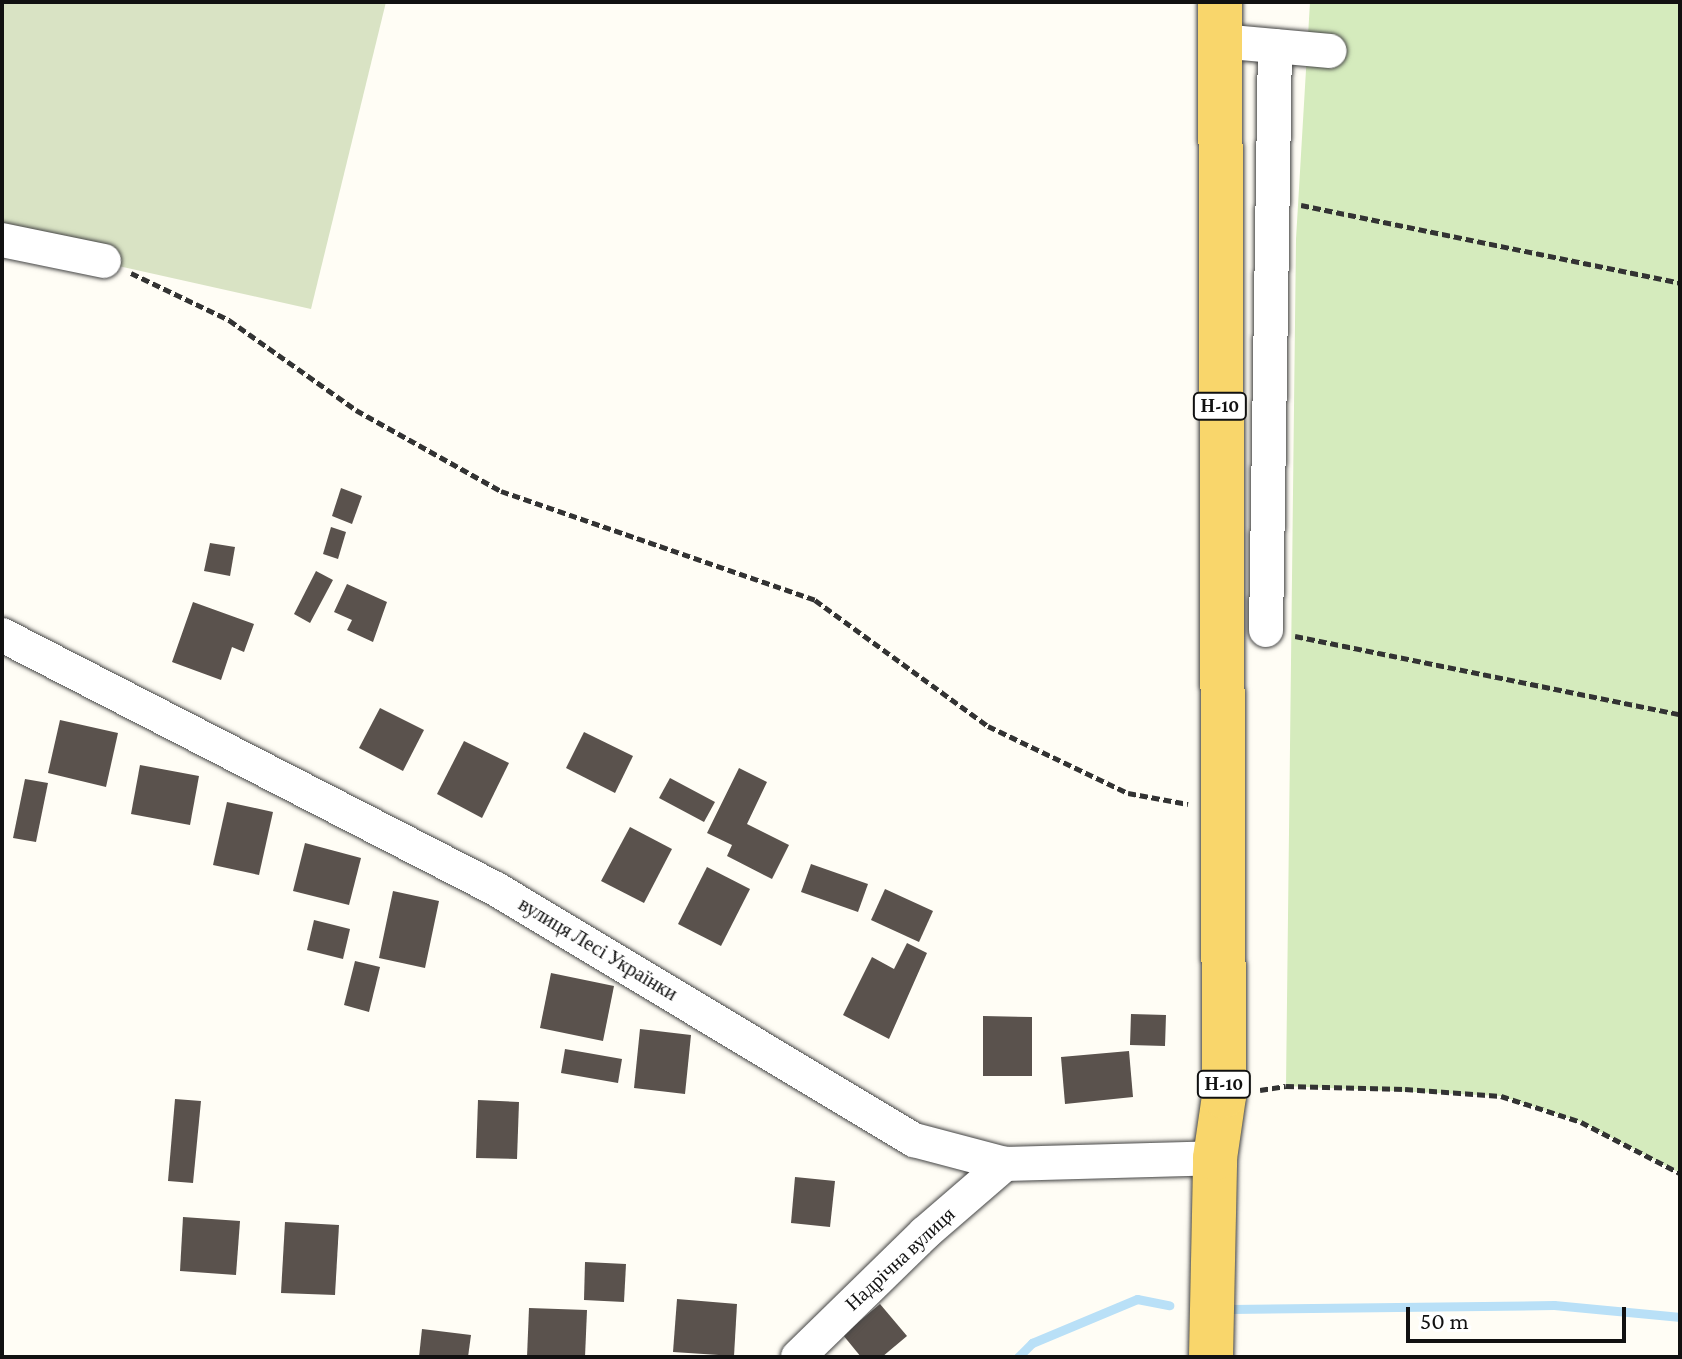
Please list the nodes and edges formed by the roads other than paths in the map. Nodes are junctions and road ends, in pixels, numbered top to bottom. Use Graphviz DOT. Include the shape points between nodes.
graph roads {
  1 [pos="1220,22"];
  2 [pos="1275,46"];
  3 [pos="1330,51"];
  4 [pos="2,240"];
  5 [pos="104,261"];
  6 [pos="1266,630"];
  7 [pos="2,635"];
  8 [pos="1215,1158"];
  9 [pos="1005,1164"];
  10 [pos="798,1357"];
  11 [pos="1211,1357"];
  1 -- 2 [label="street"];
  1 -- 8 [label="main road, Н-10" via="1224,1096"];
  2 -- 3 [label="street"];
  2 -- 6 [label="street"];
  4 -- 5 [label="street"];
  7 -- 9 [label="street, вулиця Лесі Українки" via="496,889 914,1140"];
  8 -- 9 [label="street, вулиця Лесі Українки"];
  8 -- 11 [label="main road, Н-10"];
  9 -- 10 [label="street, Надрічна вулиця" via="925,1233"];
}
